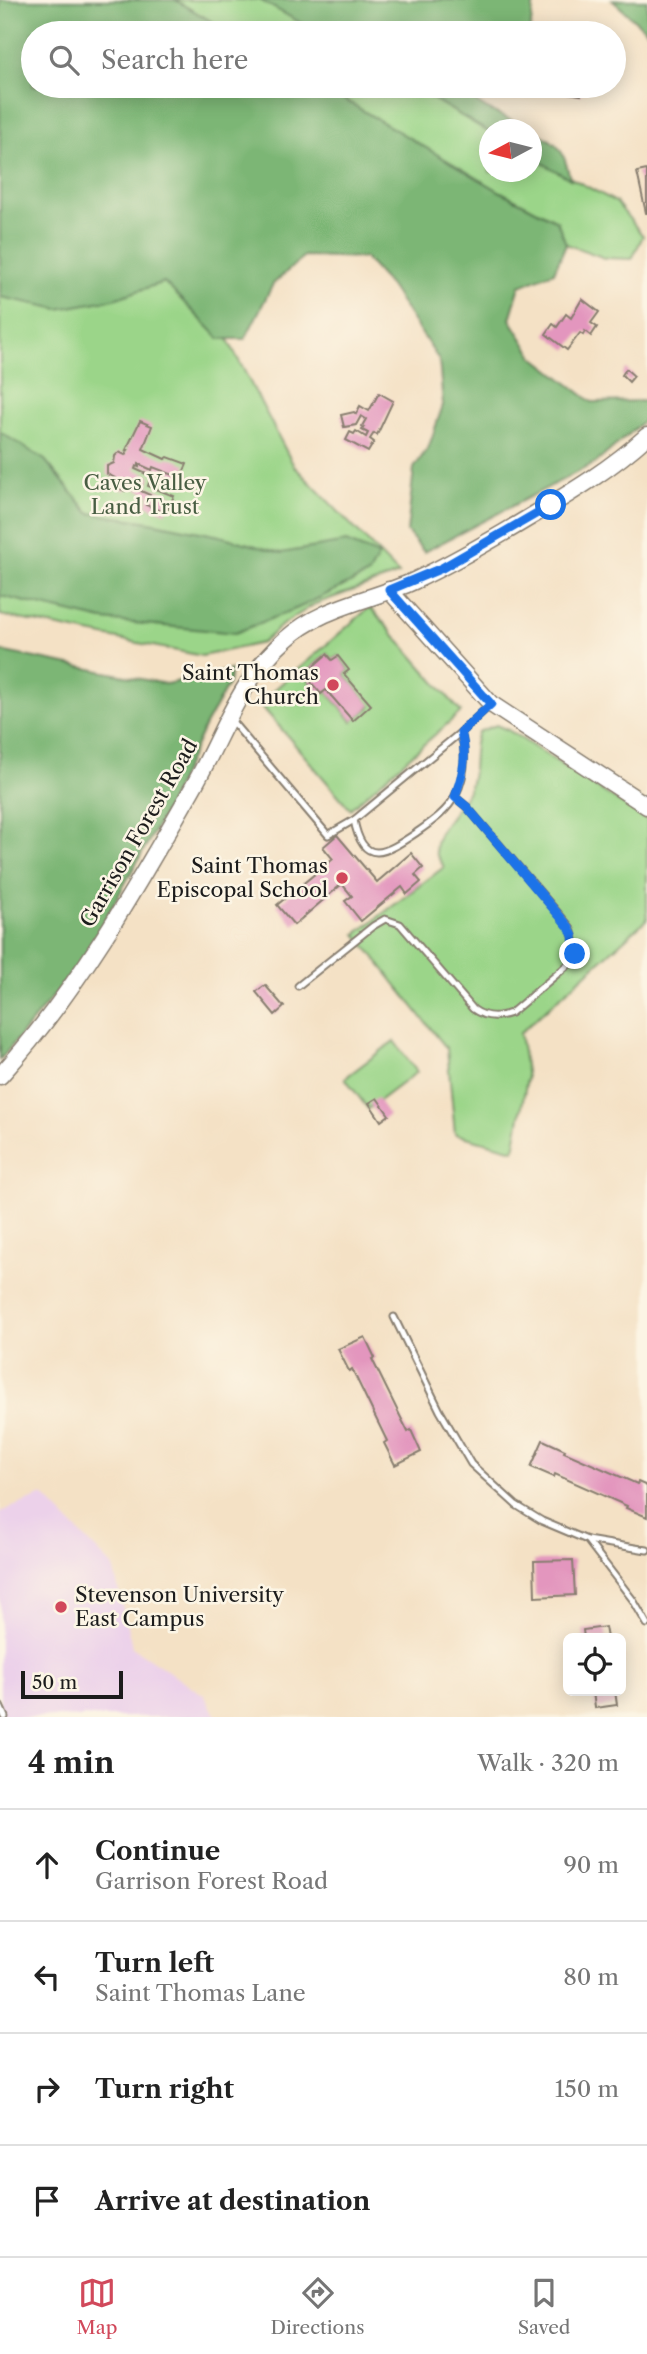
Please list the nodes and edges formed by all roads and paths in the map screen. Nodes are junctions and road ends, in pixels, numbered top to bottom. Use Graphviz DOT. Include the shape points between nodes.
graph roads {
  1 [pos="647,436"];
  2 [pos="389,590"];
  3 [pos="491,704"];
  4 [pos="228,717"];
  5 [pos="461,732"];
  6 [pos="455,797"];
  7 [pos="647,806"];
  8 [pos="354,820"];
  9 [pos="298,986"];
  10 [pos="0,1076"];
  11 [pos="394,1317"];
  12 [pos="587,1540"];
  13 [pos="647,1550"];
  14 [pos="647,1624"];
  15 [pos="0,1706"];
  16 [pos="5,1717"];
  1 -- 2 [label="main road, Garrison Forest Road" via="590,480 519,524 442,568"];
  2 -- 3 [label="main road"];
  2 -- 4 [label="main road, Garrison Forest Road" via="334,609 286,638 250,677"];
  3 -- 5 [label="lane"];
  3 -- 7 [label="main road"];
  4 -- 8 [label="lane" via="328,835"];
  4 -- 10 [label="main road, Garrison Forest Road" via="192,789 85,969"];
  5 -- 6 [label="lane" via="466,750"];
  5 -- 8 [label="lane"];
  6 -- 8 [label="lane" via="438,818 378,853 362,843"];
  6 -- 9 [label="lane" via="569,927 575,945 569,964 511,1013 485,1016 473,1009 400,924 385,919"];
  11 -- 12 [label="lane" via="471,1464 516,1505"];
  12 -- 13 [label="lane"];
  12 -- 14 [label="lane"];
  15 -- 16 [label="lane"];
}
